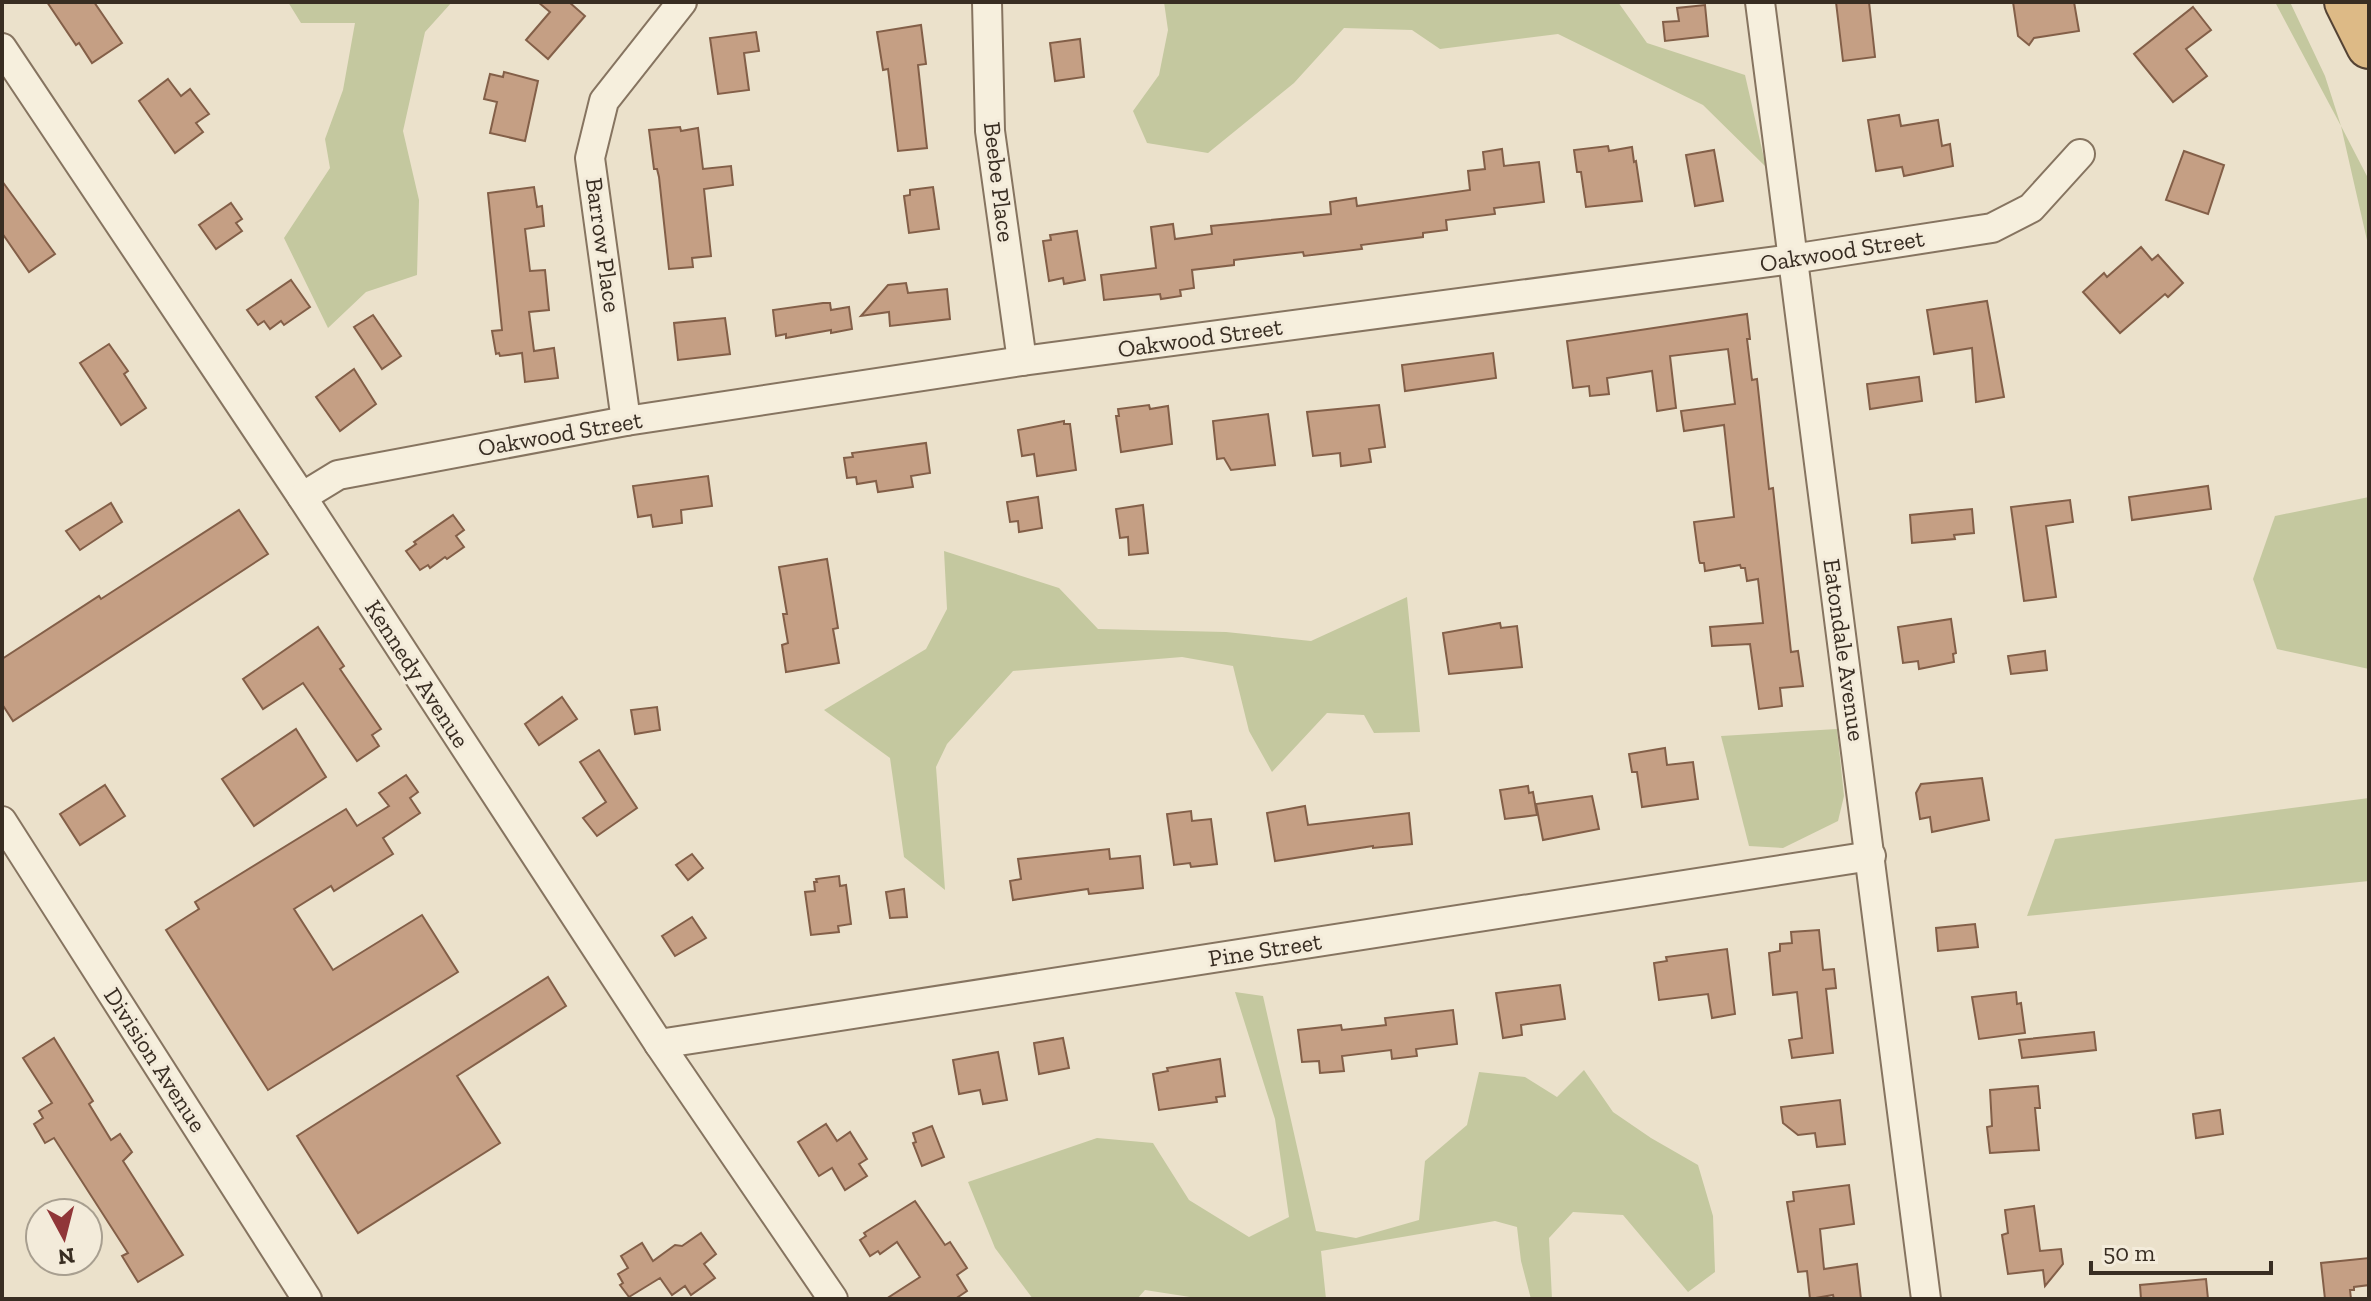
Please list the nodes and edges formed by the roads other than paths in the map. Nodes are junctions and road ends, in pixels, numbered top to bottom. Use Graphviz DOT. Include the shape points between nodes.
graph roads {
  1 [pos="682,2"];
  2 [pos="987,2"];
  3 [pos="1760,2"];
  4 [pos="2347,2"];
  5 [pos="2369,46"];
  6 [pos="2,48"];
  7 [pos="2080,154"];
  8 [pos="1792,259"];
  9 [pos="1022,361"];
  10 [pos="626,421"];
  11 [pos="302,497"];
  12 [pos="2,821"];
  13 [pos="1871,856"];
  14 [pos="659,1044"];
  15 [pos="307,1299"];
  16 [pos="833,1299"];
  17 [pos="1926,1299"];
  1 -- 10 [label="street, Barrow Place" via="604,101 590,158"];
  2 -- 9 [label="street, Beebe Place" via="990,131"];
  3 -- 8 [label="street, Eatondale Avenue"];
  4 -- 5 [label="highway"];
  6 -- 11 [label="street, Kennedy Avenue"];
  7 -- 8 [label="street, Oakwood Street" via="2031,208 1992,228"];
  8 -- 9 [label="street, Oakwood Street"];
  8 -- 13 [label="street, Eatondale Avenue"];
  9 -- 10 [label="street, Oakwood Street"];
  10 -- 11 [label="street, Oakwood Street" via="338,475"];
  11 -- 14 [label="street, Kennedy Avenue"];
  12 -- 15 [label="street, Division Avenue"];
  13 -- 14 [label="street, Pine Street"];
  13 -- 17 [label="street, Eatondale Avenue"];
  14 -- 16 [label="street, Kennedy Avenue"];
}
